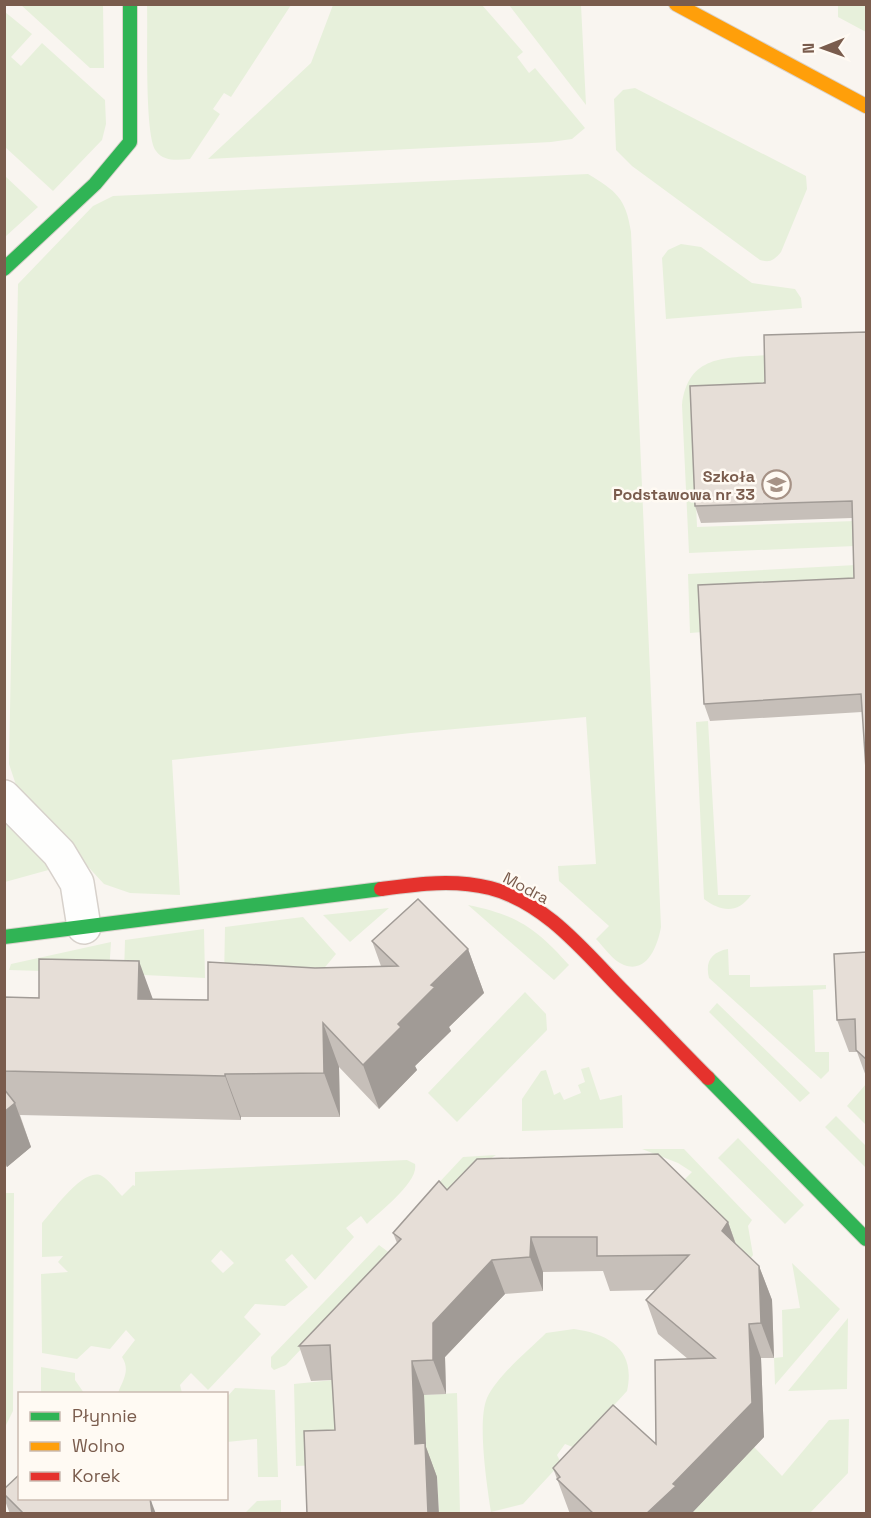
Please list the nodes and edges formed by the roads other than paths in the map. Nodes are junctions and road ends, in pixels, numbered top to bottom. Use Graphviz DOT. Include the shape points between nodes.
graph roads {
  1 [pos="130,4"];
  2 [pos="676,4"];
  3 [pos="867,106"];
  4 [pos="4,269"];
  5 [pos="4,797"];
  6 [pos="84,927"];
  7 [pos="4,937"];
  8 [pos="867,1239"];
  1 -- 4 [label="street" via="130,142 95,184"];
  2 -- 3 [label="street"];
  5 -- 6 [label="street" via="59,853 77,883"];
  6 -- 7 [label="street, Modra"];
  6 -- 8 [label="street, Modra" via="432,882 471,882 504,891 538,910 570,937"];
}
